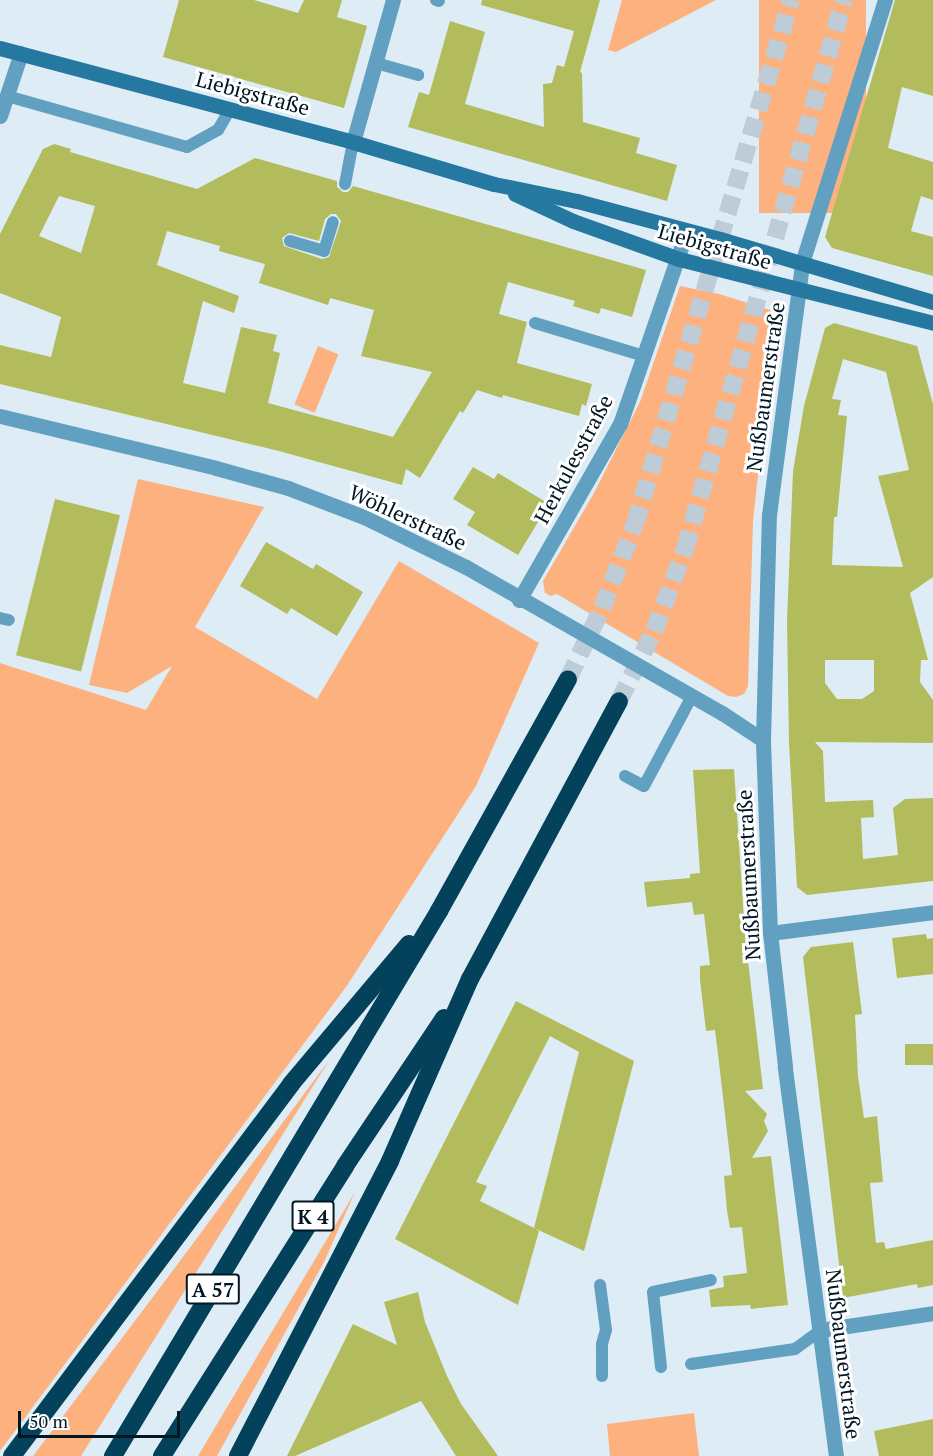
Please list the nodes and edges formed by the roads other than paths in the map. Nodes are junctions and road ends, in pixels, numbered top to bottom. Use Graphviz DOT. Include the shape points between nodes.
graph roads {
  1 [pos="393,0"];
  2 [pos="885,0"];
  3 [pos="0,48"];
  4 [pos="21,53"];
  5 [pos="376,63"];
  6 [pos="418,75"];
  7 [pos="7,96"];
  8 [pos="230,109"];
  9 [pos="0,116"];
  10 [pos="353,142"];
  11 [pos="345,184"];
  12 [pos="494,184"];
  13 [pos="333,222"];
  14 [pos="687,231"];
  15 [pos="290,241"];
  16 [pos="679,259"];
  17 [pos="802,263"];
  18 [pos="799,290"];
  19 [pos="933,302"];
  20 [pos="535,323"];
  21 [pos="933,323"];
  22 [pos="644,356"];
  23 [pos="0,416"];
  24 [pos="519,600"];
  25 [pos="568,679"];
  26 [pos="692,696"];
  27 [pos="619,701"];
  28 [pos="763,740"];
  29 [pos="625,776"];
  30 [pos="438,911"];
  31 [pos="933,912"];
  32 [pos="770,933"];
  33 [pos="470,979"];
  34 [pos="711,1280"];
  35 [pos="600,1285"];
  36 [pos="933,1314"];
  37 [pos="821,1330"];
  38 [pos="691,1364"];
  39 [pos="661,1367"];
  40 [pos="602,1376"];
  41 [pos="12,1456"];
  42 [pos="113,1456"];
  43 [pos="162,1456"];
  44 [pos="238,1456"];
  45 [pos="836,1456"];
  1 -- 5 [label="street"];
  2 -- 17 [label="street"];
  3 -- 4 [label="street, Liebigstraße"];
  4 -- 7 [label="street"];
  4 -- 8 [label="street, Liebigstraße"];
  5 -- 6 [label="lane"];
  5 -- 10 [label="street"];
  7 -- 8 [label="lane" via="187,147 218,130"];
  7 -- 9 [label="street"];
  8 -- 10 [label="street, Liebigstraße"];
  10 -- 11 [label="lane"];
  10 -- 12 [label="street, Liebigstraße"];
  12 -- 14 [label="street, Liebigstraße" via="577,201"];
  12 -- 16 [label="street, Liebigstraße" via="573,221"];
  13 -- 15 [label="lane" via="324,251"];
  14 -- 16 [label="street, Herkulesstraße"];
  14 -- 17 [label="street, Liebigstraße"];
  16 -- 18 [label="street, Liebigstraße"];
  16 -- 22 [label="street, Herkulesstraße"];
  17 -- 18 [label="street"];
  17 -- 19 [label="street, Liebigstraße"];
  18 -- 21 [label="street, Liebigstraße"];
  18 -- 28 [label="street, Nußbaumerstraße" via="769,515"];
  20 -- 22 [label="lane"];
  22 -- 24 [label="street, Herkulesstraße" via="620,424"];
  23 -- 24 [label="street, Wöhlerstraße" via="288,488 423,544"];
  24 -- 26 [label="street, Wöhlerstraße"];
  25 -- 30 [label="highway"];
  26 -- 28 [label="street, Wöhlerstraße"];
  26 -- 29 [label="lane" via="644,786"];
  27 -- 33 [label="highway, K 4"];
  28 -- 32 [label="street, Nußbaumerstraße"];
  30 -- 41 [label="highway" via="291,1084"];
  30 -- 42 [label="highway, A 57"];
  31 -- 32 [label="street"];
  32 -- 37 [label="street, Nußbaumerstraße"];
  33 -- 43 [label="highway, K 4" via="345,1166"];
  33 -- 44 [label="highway" via="390,1161"];
  34 -- 39 [label="lane" via="653,1292"];
  35 -- 40 [label="lane" via="606,1330"];
  36 -- 37 [label="street"];
  37 -- 38 [label="lane" via="795,1349"];
  37 -- 45 [label="street, Nußbaumerstraße"];
}
